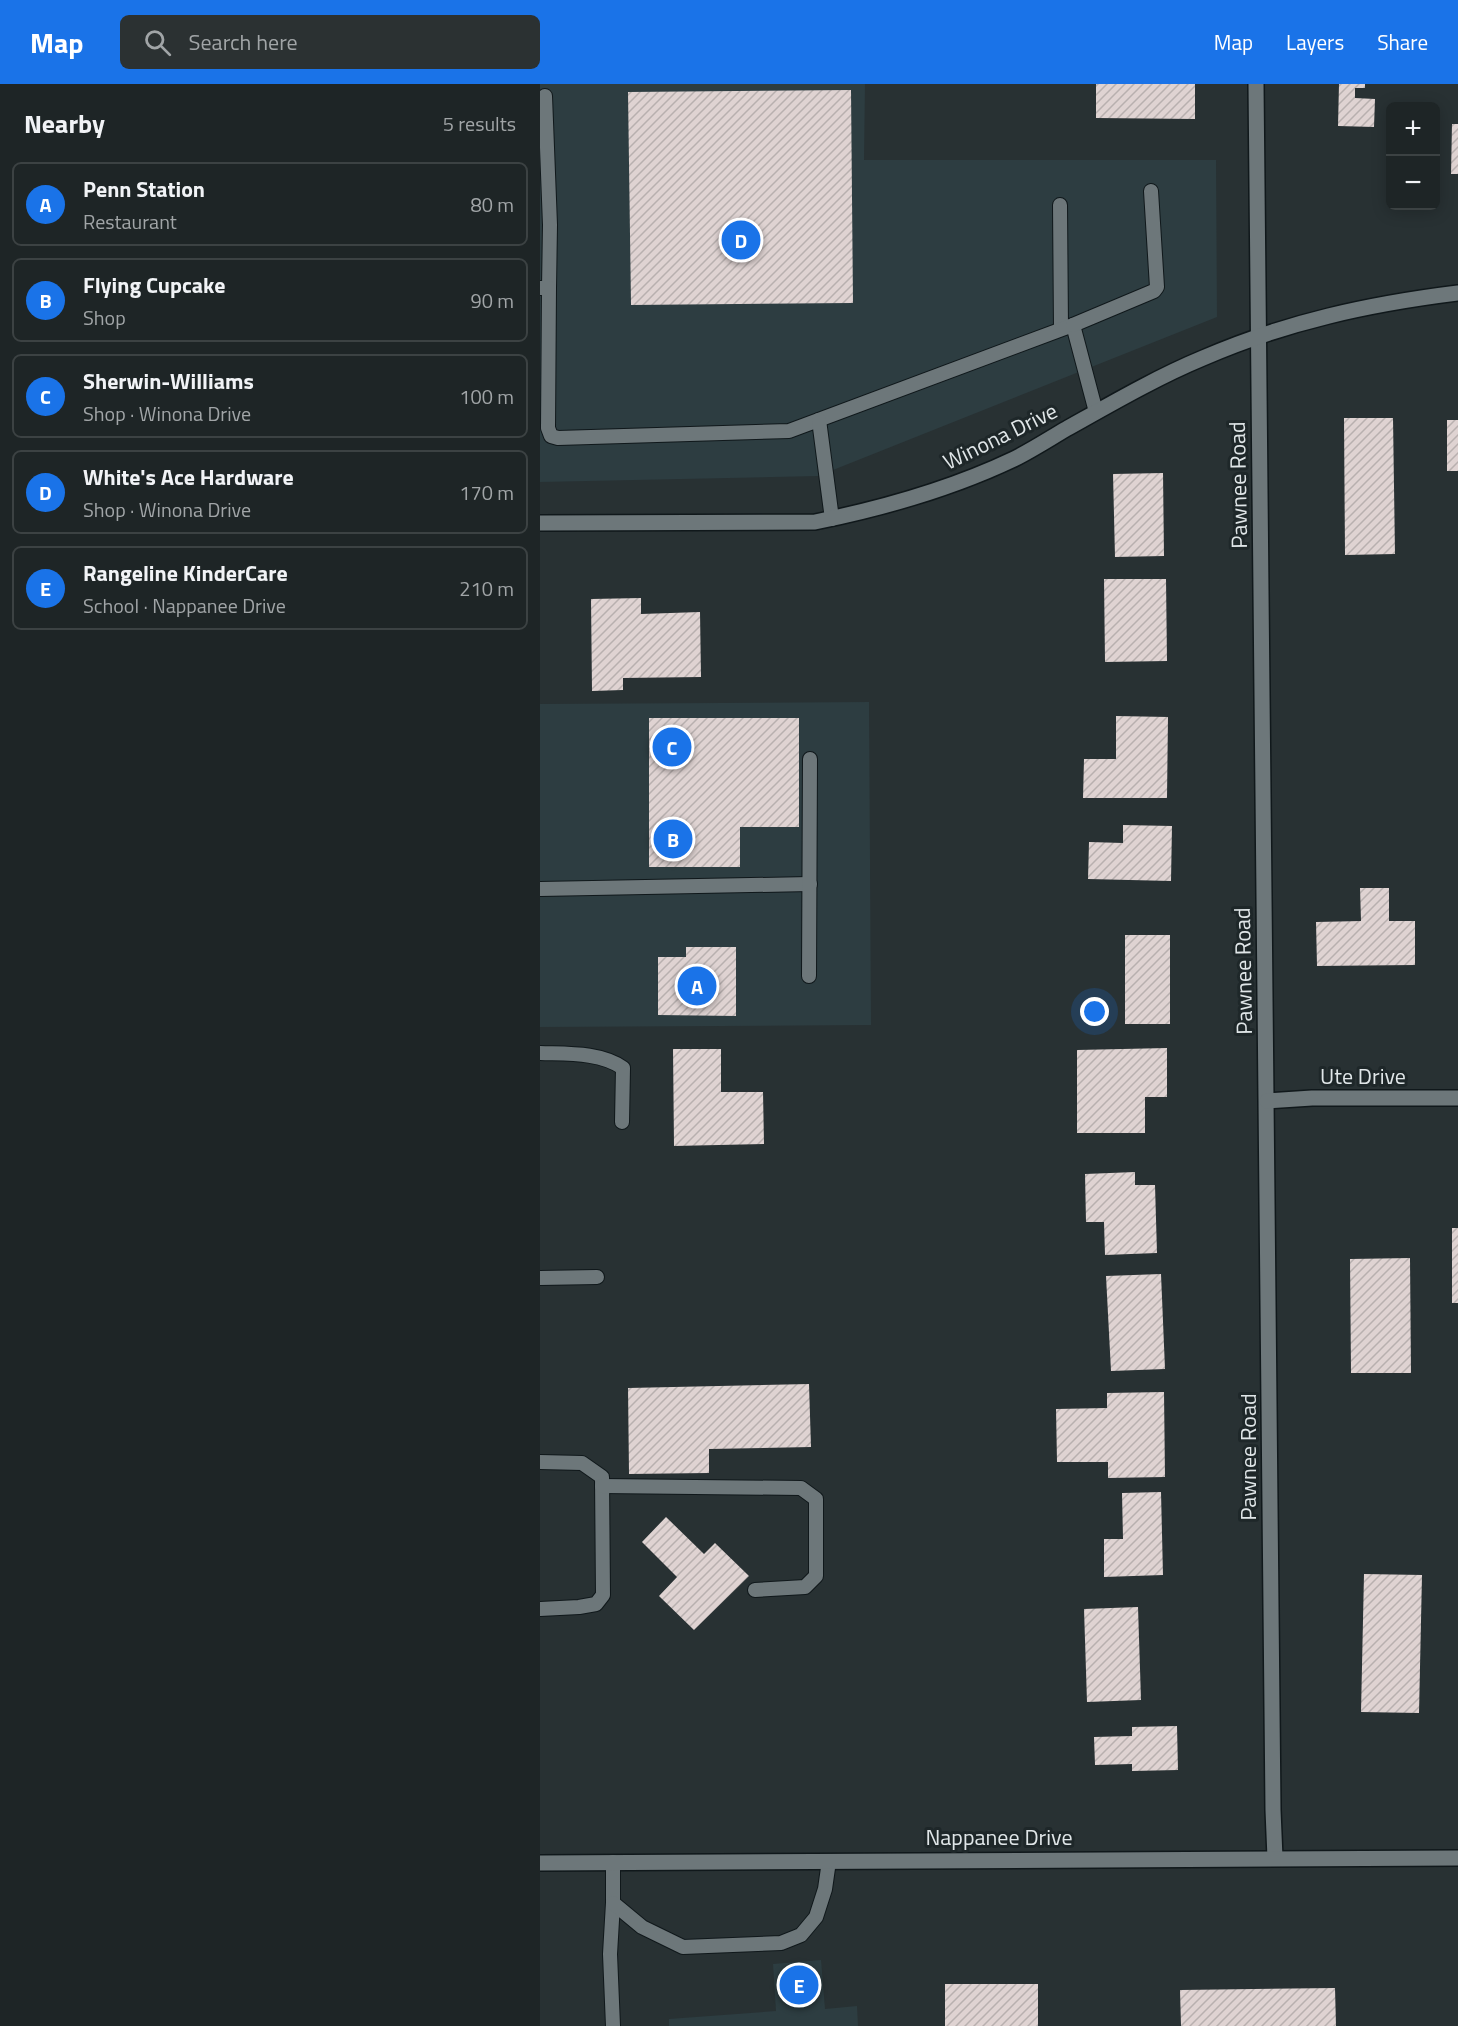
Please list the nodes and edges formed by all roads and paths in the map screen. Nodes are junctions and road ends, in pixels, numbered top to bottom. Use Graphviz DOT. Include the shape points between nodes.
graph roads {
  1 [pos="1256,84"];
  2 [pos="544,96"];
  3 [pos="1151,191"];
  4 [pos="1060,205"];
  5 [pos="545,224"];
  6 [pos="545,288"];
  7 [pos="1458,293"];
  8 [pos="1067,327"];
  9 [pos="1259,337"];
  10 [pos="1096,412"];
  11 [pos="819,420"];
  12 [pos="832,519"];
  13 [pos="540,523"];
  14 [pos="810,759"];
  15 [pos="810,884"];
  16 [pos="540,889"];
  17 [pos="809,976"];
  18 [pos="540,1053"];
  19 [pos="1458,1098"];
  20 [pos="1267,1101"];
  21 [pos="622,1122"];
  22 [pos="597,1277"];
  23 [pos="540,1278"];
  24 [pos="540,1462"];
  25 [pos="602,1486"];
  26 [pos="755,1590"];
  27 [pos="540,1609"];
  28 [pos="1275,1858"];
  29 [pos="1458,1858"];
  30 [pos="829,1861"];
  31 [pos="612,1862"];
  32 [pos="540,1863"];
  33 [pos="613,1903"];
  34 [pos="613,2026"];
  1 -- 9 [label="street, Pawnee Road"];
  2 -- 5 [label="lane"];
  3 -- 8 [label="lane" via="1157,287"];
  4 -- 8 [label="lane"];
  5 -- 6 [label="lane"];
  6 -- 11 [label="lane" via="551,436 789,431"];
  7 -- 9 [label="street, Winona Drive" via="1319,317"];
  8 -- 10 [label="lane"];
  8 -- 11 [label="lane"];
  9 -- 10 [label="street, Winona Drive" via="1203,358"];
  9 -- 20 [label="street, Pawnee Road"];
  10 -- 12 [label="street, Winona Drive" via="1014,459 924,495"];
  11 -- 12 [label="lane"];
  12 -- 13 [label="street, Winona Drive"];
  14 -- 15 [label="lane"];
  15 -- 16 [label="lane"];
  15 -- 17 [label="lane"];
  18 -- 21 [label="lane" via="612,1060 623,1068"];
  19 -- 20 [label="street, Ute Drive"];
  20 -- 28 [label="street, Pawnee Road"];
  22 -- 23 [label="lane"];
  24 -- 25 [label="lane" via="582,1463 602,1477"];
  25 -- 26 [label="lane" via="801,1488 816,1499 816,1576 805,1587"];
  25 -- 27 [label="lane" via="603,1595 596,1604"];
  28 -- 29 [label="street, Nappanee Drive"];
  28 -- 30 [label="street, Nappanee Drive"];
  30 -- 31 [label="street, Nappanee Drive"];
  30 -- 33 [label="lane" via="816,1917 801,1935 781,1944 683,1947 642,1927"];
  31 -- 32 [label="street, Nappanee Drive"];
  31 -- 33 [label="lane"];
  33 -- 34 [label="lane"];
}
